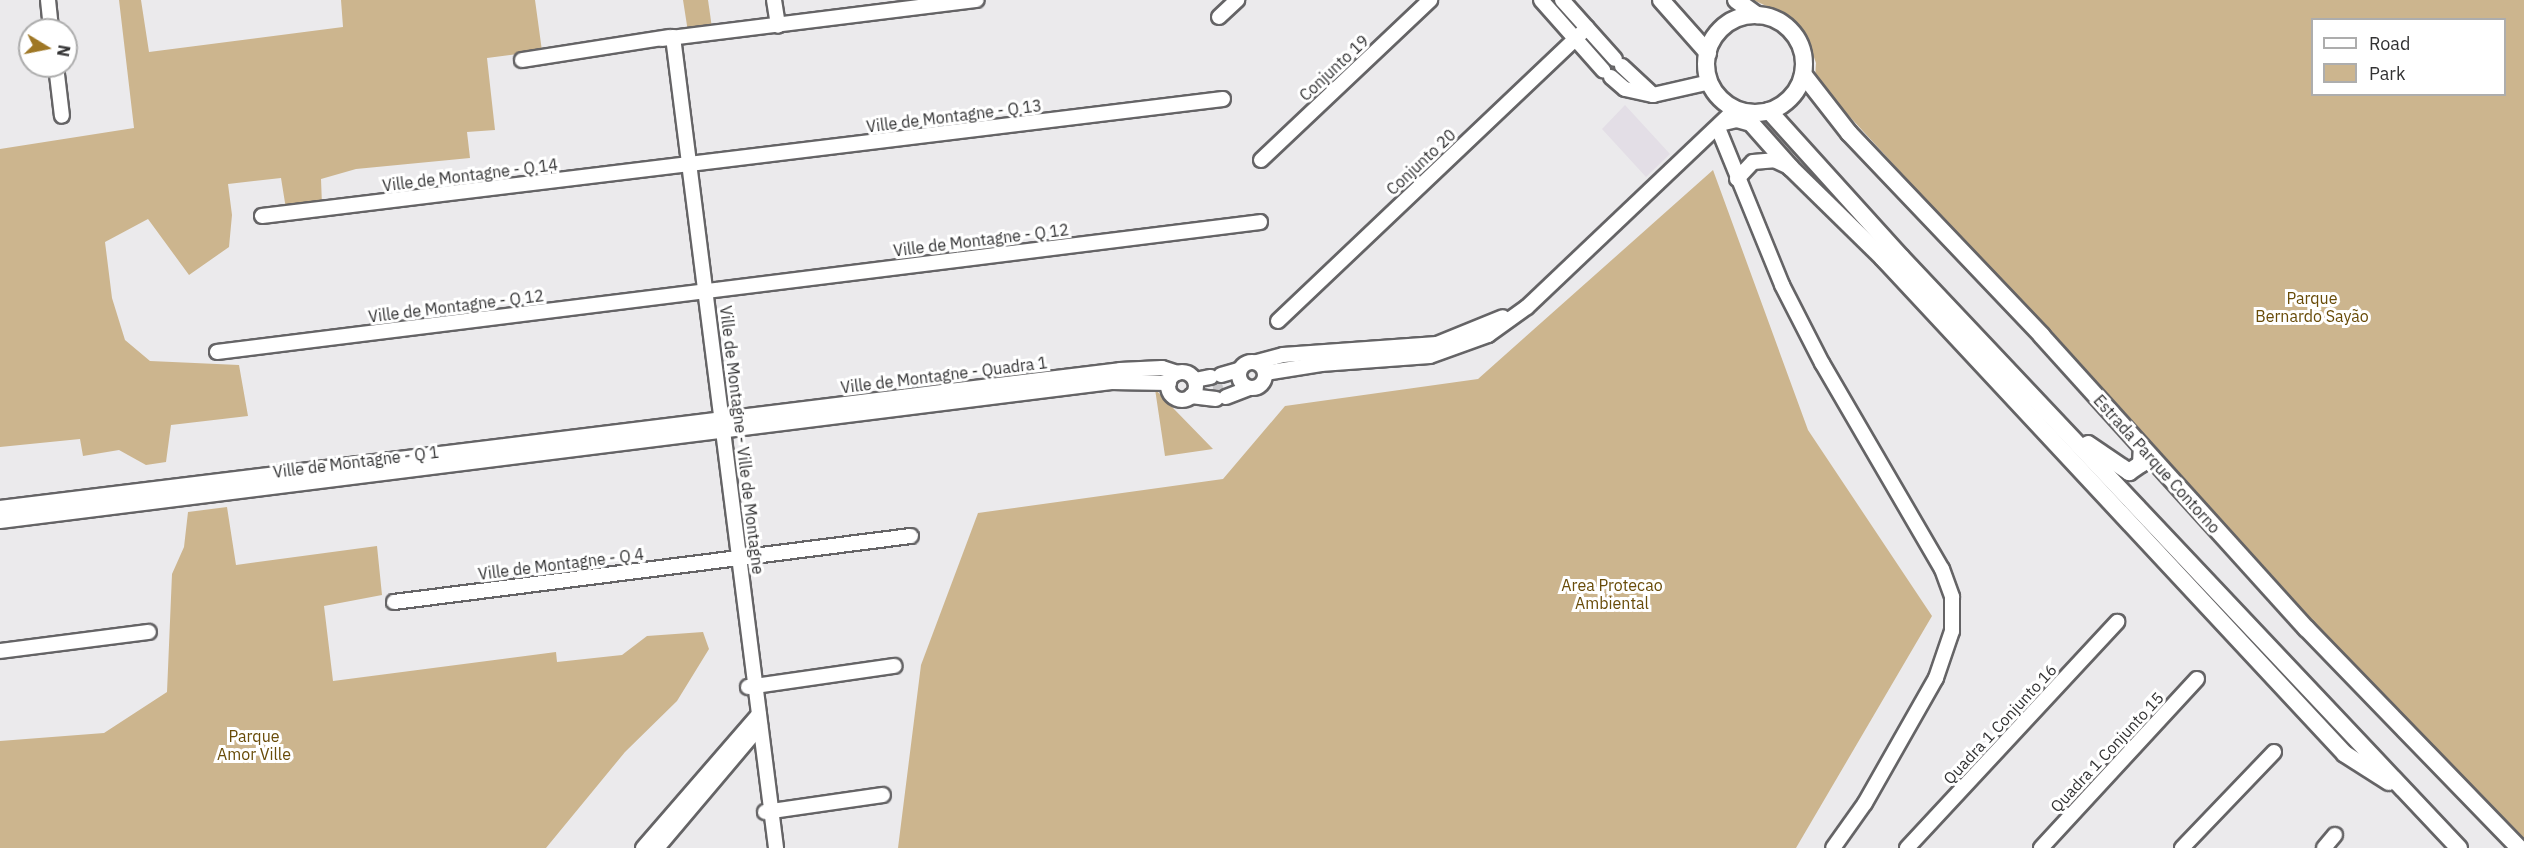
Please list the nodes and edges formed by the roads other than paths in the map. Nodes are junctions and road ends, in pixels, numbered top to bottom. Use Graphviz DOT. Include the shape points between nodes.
graph roads {
  1 [pos="48,0"];
  2 [pos="774,0"];
  3 [pos="782,0"];
  4 [pos="977,0"];
  5 [pos="1237,0"];
  6 [pos="1430,0"];
  7 [pos="1541,0"];
  8 [pos="1562,0"];
  9 [pos="1661,0"];
  10 [pos="1736,0"];
  11 [pos="1757,15"];
  12 [pos="1219,17"];
  13 [pos="50,18"];
  14 [pos="783,23"];
  15 [pos="1587,28"];
  16 [pos="668,39"];
  17 [pos="1576,39"];
  18 [pos="1708,53"];
  19 [pos="522,60"];
  20 [pos="1803,74"];
  21 [pos="57,78"];
  22 [pos="1710,82"];
  23 [pos="1653,95"];
  24 [pos="1223,99"];
  25 [pos="1736,109"];
  26 [pos="1769,111"];
  27 [pos="62,116"];
  28 [pos="1721,125"];
  29 [pos="1261,160"];
  30 [pos="686,166"];
  31 [pos="1791,168"];
  32 [pos="1737,179"];
  33 [pos="262,216"];
  34 [pos="1260,222"];
  35 [pos="1882,257"];
  36 [pos="702,292"];
  37 [pos="1950,308"];
  38 [pos="1278,321"];
  39 [pos="217,352"];
  40 [pos="1261,368"];
  41 [pos="1239,373"];
  42 [pos="1173,378"];
  43 [pos="1194,388"];
  44 [pos="1249,388"];
  45 [pos="719,425"];
  46 [pos="2079,441"];
  47 [pos="565,445"];
  48 [pos="2142,447"];
  49 [pos="319,469"];
  50 [pos="320,484"];
  51 [pos="0,508"];
  52 [pos="0,521"];
  53 [pos="911,536"];
  54 [pos="736,558"];
  55 [pos="394,602"];
  56 [pos="2117,622"];
  57 [pos="149,632"];
  58 [pos="0,651"];
  59 [pos="894,666"];
  60 [pos="2197,679"];
  61 [pos="752,686"];
  62 [pos="756,723"];
  63 [pos="2274,752"];
  64 [pos="2405,791"];
  65 [pos="883,795"];
  66 [pos="768,812"];
  67 [pos="2335,835"];
  68 [pos="643,848"];
  69 [pos="657,848"];
  70 [pos="768,848"];
  71 [pos="776,848"];
  72 [pos="1833,848"];
  73 [pos="1907,848"];
  74 [pos="2041,848"];
  75 [pos="2182,848"];
  76 [pos="2324,848"];
  77 [pos="2459,848"];
  78 [pos="2519,848"];
  1 -- 13 [label="street"];
  2 -- 14 [label="street"];
  3 -- 14 [label="street"];
  4 -- 14 [label="street"];
  5 -- 12 [label="street"];
  6 -- 29 [label="street, Conjunto 19"];
  7 -- 17 [label="street"];
  8 -- 15 [label="street"];
  9 -- 18 [label="main road"];
  10 -- 11 [label="main road"];
  11 -- 18 [label="main road" via="1727,25 1715,37"];
  11 -- 20 [label="main road" via="1779,21 1795,35 1803,53"];
  14 -- 16 [label="street"];
  15 -- 17 [label="street, Conjunto 20"];
  15 -- 23 [label="street"];
  16 -- 19 [label="street"];
  16 -- 30 [label="street, Ville de Montagne - Ville de Montagne"];
  17 -- 23 [label="street" via="1625,89"];
  17 -- 38 [label="street, Conjunto 20"];
  18 -- 22 [label="main road"];
  20 -- 26 [label="main road" via="1791,97"];
  20 -- 48 [label="main road, Estrada Parque Contorno" via="1849,133"];
  21 -- 27 [label="street"];
  22 -- 23 [label="street"];
  22 -- 25 [label="main road" via="1720,98"];
  24 -- 30 [label="street, Ville de Montagne - Q 13"];
  25 -- 26 [label="main road"];
  25 -- 28 [label="street"];
  26 -- 37 [label="main road"];
  28 -- 31 [label="main road" via="1737,119 1751,123"];
  28 -- 32 [label="street"];
  28 -- 40 [label="street" via="1545,290 1503,317 1449,341 1283,356"];
  30 -- 33 [label="street, Ville de Montagne - Q 14"];
  30 -- 36 [label="street, Ville de Montagne - Ville de Montagne"];
  31 -- 32 [label="street" via="1774,160 1763,160 1744,168"];
  31 -- 35 [label="main road"];
  32 -- 72 [label="street" via="1787,295 1822,363 1942,569 1952,597 1952,631 1936,678 1865,803"];
  34 -- 36 [label="street, Ville de Montagne - Q 12"];
  35 -- 37 [label="main road"];
  35 -- 64 [label="main road" via="2345,754"];
  36 -- 39 [label="street, Ville de Montagne - Q 12"];
  36 -- 45 [label="street, Ville de Montagne - Ville de Montagne"];
  37 -- 46 [label="main road"];
  40 -- 41 [label="street" via="1244,364"];
  40 -- 44 [label="street" via="1262,383"];
  41 -- 43 [label="street"];
  41 -- 44 [label="street"];
  42 -- 43 [label="street, Ville de Montagne - Quadra 1" via="1188,373"];
  42 -- 43 [label="street" via="1174,397 1183,400"];
  42 -- 45 [label="street, Ville de Montagne - Quadra 1" via="1030,386"];
  43 -- 44 [label="street" via="1221,398"];
  45 -- 47 [label="street, Ville de Montagne - Q 1"];
  45 -- 54 [label="street, Ville de Montagne - Ville de Montagne"];
  46 -- 48 [label="main road" via="2095,447 2128,472 2142,462"];
  46 -- 64 [label="main road"];
  47 -- 49 [label="street, Ville de Montagne - Q 1"];
  47 -- 50 [label="street, Ville de Montagne - Q 1"];
  48 -- 78 [label="main road, Estrada Parque Contorno" via="2306,628"];
  49 -- 50 [label="street"];
  49 -- 51 [label="street, Ville de Montagne - Q 1"];
  50 -- 52 [label="street, Ville de Montagne - Q 1"];
  53 -- 54 [label="street, Ville de Montagne - Q 4"];
  54 -- 55 [label="street, Ville de Montagne - Q 4"];
  54 -- 61 [label="street, Ville de Montagne - Ville de Montagne"];
  56 -- 73 [label="street, Quadra 1 Conjunto 16"];
  57 -- 58 [label="street"];
  59 -- 61 [label="street"];
  60 -- 74 [label="street, Quadra 1 Conjunto 15"];
  61 -- 62 [label="street, Ville de Montagne - Ville de Montagne"];
  62 -- 66 [label="street, Ville de Montagne - Ville de Montagne"];
  62 -- 68 [label="street"];
  62 -- 69 [label="street"];
  63 -- 75 [label="street"];
  64 -- 77 [label="main road"];
  65 -- 66 [label="street"];
  66 -- 70 [label="street, Ville de Montagne - Ville de Montagne"];
  66 -- 71 [label="street, Ville de Montagne - Ville de Montagne"];
  67 -- 76 [label="street"];
}
